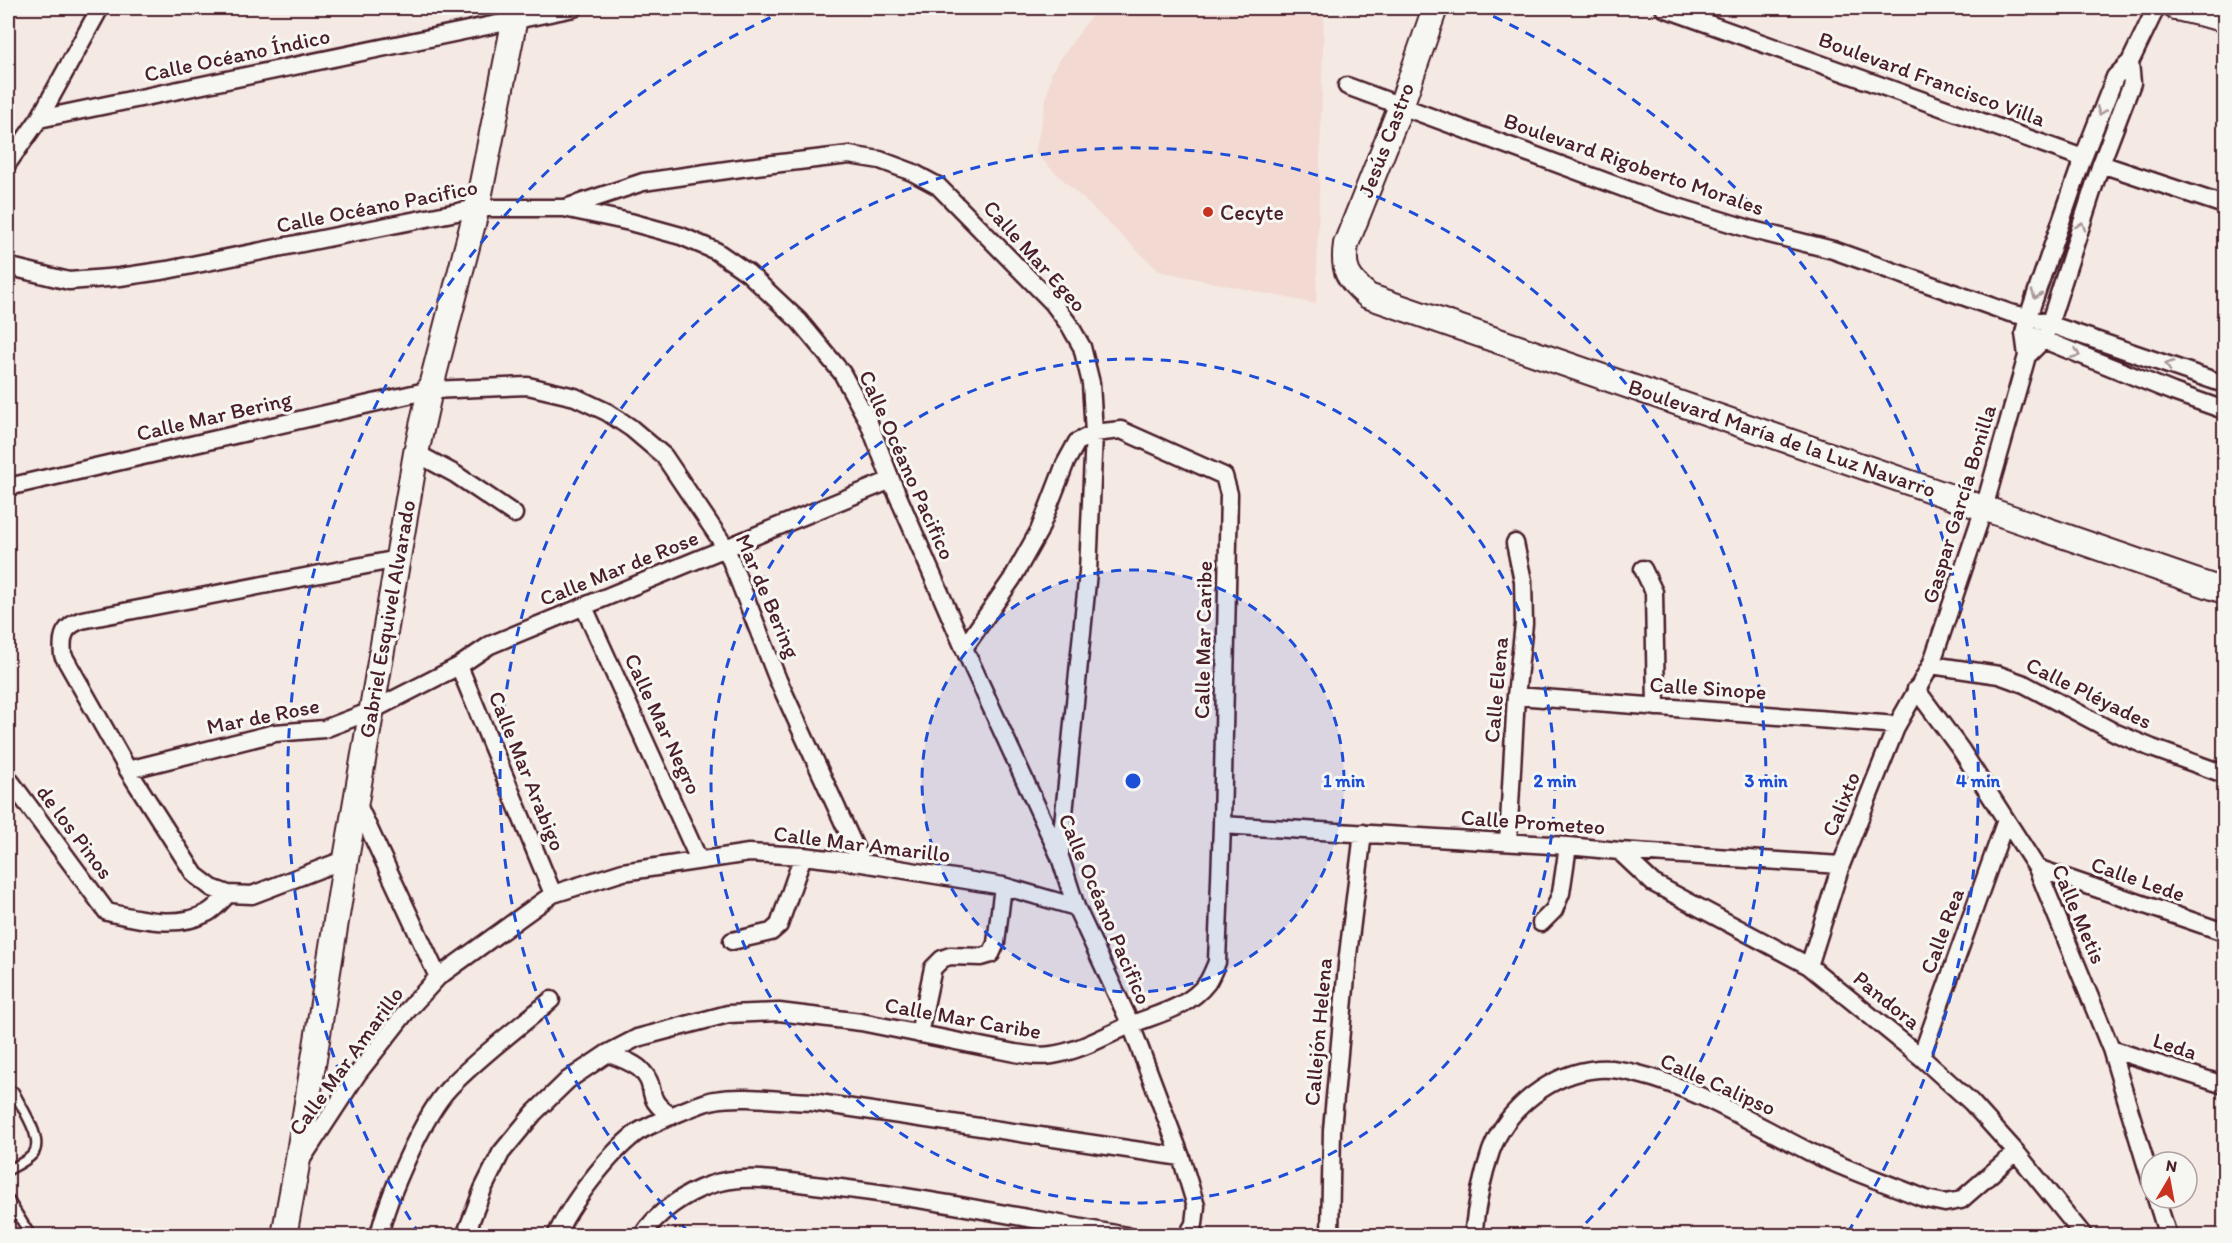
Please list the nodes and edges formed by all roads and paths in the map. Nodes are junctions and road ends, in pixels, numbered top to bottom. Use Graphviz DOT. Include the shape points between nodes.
graph roads {
  1 [pos="100,8"];
  2 [pos="574,8"];
  3 [pos="1435,8"];
  4 [pos="1664,8"];
  5 [pos="2156,8"];
  6 [pos="2177,8"];
  7 [pos="516,14"];
  8 [pos="2224,19"];
  9 [pos="2130,62"];
  10 [pos="1347,86"];
  11 [pos="1401,105"];
  12 [pos="39,119"];
  13 [pos="2083,158"];
  14 [pos="8,163"];
  15 [pos="2101,164"];
  16 [pos="2224,205"];
  17 [pos="477,208"];
  18 [pos="564,208"];
  19 [pos="9,268"];
  20 [pos="1346,274"];
  21 [pos="2026,325"];
  22 [pos="2046,332"];
  23 [pos="2027,356"];
  24 [pos="2224,384"];
  25 [pos="430,390"];
  26 [pos="2224,410"];
  27 [pos="1094,433"];
  28 [pos="416,453"];
  29 [pos="891,480"];
  30 [pos="8,487"];
  31 [pos="1984,508"];
  32 [pos="514,514"];
  33 [pos="1515,543"];
  34 [pos="726,548"];
  35 [pos="398,559"];
  36 [pos="1643,569"];
  37 [pos="2224,591"];
  38 [pos="584,607"];
  39 [pos="964,648"];
  40 [pos="1931,665"];
  41 [pos="459,666"];
  42 [pos="1916,689"];
  43 [pos="1516,696"];
  44 [pos="1656,707"];
  45 [pos="371,711"];
  46 [pos="1897,725"];
  47 [pos="128,770"];
  48 [pos="2224,774"];
  49 [pos="8,778"];
  50 [pos="356,800"];
  51 [pos="2006,820"];
  52 [pos="1222,825"];
  53 [pos="1362,833"];
  54 [pos="1508,842"];
  55 [pos="1568,846"];
  56 [pos="1619,851"];
  57 [pos="803,856"];
  58 [pos="1059,857"];
  59 [pos="346,859"];
  60 [pos="699,860"];
  61 [pos="862,863"];
  62 [pos="1841,866"];
  63 [pos="2037,868"];
  64 [pos="1003,886"];
  65 [pos="228,894"];
  66 [pos="553,894"];
  67 [pos="1076,907"];
  68 [pos="1541,923"];
  69 [pos="2224,932"];
  70 [pos="732,940"];
  71 [pos="1809,966"];
  72 [pos="438,977"];
  73 [pos="551,1000"];
  74 [pos="1131,1025"];
  75 [pos="919,1034"];
  76 [pos="2111,1049"];
  77 [pos="608,1053"];
  78 [pos="1921,1057"];
  79 [pos="2224,1085"];
  80 [pos="14,1092"];
  81 [pos="672,1116"];
  82 [pos="2142,1150"];
  83 [pos="2016,1152"];
  84 [pos="1181,1157"];
  85 [pos="297,1165"];
  86 [pos="8,1170"];
  87 [pos="8,1199"];
  88 [pos="2160,1210"];
  89 [pos="32,1236"];
  90 [pos="284,1236"];
  91 [pos="379,1236"];
  92 [pos="465,1236"];
  93 [pos="556,1236"];
  94 [pos="642,1236"];
  95 [pos="1127,1236"];
  96 [pos="1187,1236"];
  97 [pos="1330,1236"];
  98 [pos="1473,1236"];
  99 [pos="2084,1236"];
  100 [pos="2168,1236"];
  1 -- 12 [label="street"];
  2 -- 7 [label="street, Calle Océano Índico"];
  3 -- 11 [label="street, Jesús Castro"];
  4 -- 13 [label="street, Boulevard Francisco Villa"];
  5 -- 9 [label="street, Gaspar García Bonilla"];
  6 -- 8 [label="street"];
  7 -- 12 [label="street, Calle Océano Índico"];
  7 -- 17 [label="street, Gabriel Esquivel Alvarado"];
  9 -- 13 [label="street, Gaspar García Bonilla, one-way" via="2115,77"];
  9 -- 15 [label="street, Gaspar García Bonilla" via="2132,83"];
  10 -- 11 [label="street, Boulevard Rigoberto Morales"];
  11 -- 20 [label="street, Jesús Castro" via="1346,244"];
  11 -- 21 [label="street, Boulevard Rigoberto Morales" via="1661,202 1833,250 2010,314"];
  12 -- 14 [label="street"];
  13 -- 21 [label="street, Gaspar García Bonilla, one-way"];
  15 -- 16 [label="street"];
  22 -- 15 [label="street, Gaspar García Bonilla, one-way"];
  17 -- 18 [label="street, Calle Océano Pacifico"];
  17 -- 19 [label="street, Calle Océano Pacifico" via="120,277 69,281"];
  17 -- 25 [label="street, Gabriel Esquivel Alvarado"];
  18 -- 27 [label="street, Calle Mar Egeo" via="643,182 813,158 849,155 880,160 912,172 953,199 1053,303 1070,326 1082,347 1091,383"];
  18 -- 29 [label="street, Calle Océano Pacifico" via="681,236 716,251 748,273 799,321 842,373 869,423"];
  20 -- 31 [label="street, Boulevard María de la Luz Navarro" via="1368,296"];
  21 -- 22 [label="street, Boulevard Rigoberto Morales"];
  21 -- 23 [label="street, Gaspar García Bonilla"];
  22 -- 23 [label="street, Gaspar García Bonilla"];
  24 -- 22 [label="street, Boulevard Rigoberto Morales, one-way"];
  22 -- 26 [label="street, Boulevard Rigoberto Morales, one-way" via="2078,355"];
  23 -- 31 [label="street, Gaspar García Bonilla"];
  25 -- 28 [label="street, Gabriel Esquivel Alvarado"];
  25 -- 30 [label="street, Calle Mar Bering"];
  25 -- 34 [label="street, Mar de Bering" via="528,386 576,396 607,412 664,456"];
  27 -- 39 [label="street" via="1077,442 1039,531 1012,579"];
  27 -- 52 [label="street, Calle Mar Caribe" via="1121,430 1224,476 1229,494"];
  27 -- 58 [label="street, Calle Mar Egeo" via="1088,572"];
  28 -- 32 [label="street"];
  28 -- 35 [label="street, Gabriel Esquivel Alvarado"];
  29 -- 34 [label="street, Calle Mar de Rose"];
  29 -- 39 [label="street, Calle Océano Pacifico"];
  31 -- 37 [label="street, Boulevard María de la Luz Navarro"];
  31 -- 40 [label="street, Gaspar García Bonilla"];
  33 -- 43 [label="street, Calle Elena" via="1523,581 1524,624"];
  34 -- 38 [label="street, Calle Mar de Rose"];
  34 -- 61 [label="street, Mar de Bering" via="778,680"];
  35 -- 45 [label="street, Gabriel Esquivel Alvarado"];
  35 -- 47 [label="street" via="71,623 65,631 63,655"];
  36 -- 44 [label="street" via="1654,592"];
  38 -- 41 [label="street, Calle Mar de Rose" via="490,645"];
  38 -- 60 [label="street, Calle Mar Negro"];
  39 -- 58 [label="street, Calle Océano Pacifico"];
  40 -- 42 [label="street, Calixto"];
  40 -- 48 [label="street, Calle Pléyades" via="1999,675 2024,684 2116,733"];
  41 -- 45 [label="street, Calle Mar de Rose"];
  41 -- 66 [label="street, Calle Mar Arabigo"];
  42 -- 46 [label="street, Calixto"];
  42 -- 51 [label="street, Calle Metis"];
  43 -- 44 [label="street, Calle Sinope"];
  43 -- 54 [label="street, Calle Elena"];
  44 -- 46 [label="street, Calle Sinope"];
  45 -- 47 [label="street, Mar de Rose" via="324,729 275,733"];
  45 -- 50 [label="street, Gabriel Esquivel Alvarado"];
  46 -- 62 [label="street, Calixto"];
  47 -- 65 [label="street" via="195,875"];
  49 -- 65 [label="street, de los Pinos" via="107,912 147,920 186,921 209,912"];
  50 -- 59 [label="street, Gabriel Esquivel Alvarado"];
  50 -- 72 [label="street"];
  51 -- 63 [label="street, Calle Metis"];
  51 -- 78 [label="street, Calle Rea"];
  52 -- 53 [label="street, Calle Prometeo"];
  52 -- 74 [label="street, Calle Mar Caribe" via="1217,962 1207,983 1190,998 1170,1011"];
  53 -- 54 [label="street, Calle Prometeo"];
  53 -- 97 [label="street, Callejón Helena" via="1332,1130"];
  54 -- 55 [label="street, Calle Prometeo"];
  55 -- 56 [label="street, Calle Prometeo"];
  55 -- 68 [label="street" via="1561,893 1554,910"];
  56 -- 62 [label="street, Calle Prometeo"];
  56 -- 71 [label="street, Pandora" via="1653,884"];
  57 -- 60 [label="street, Calle Mar Amarillo" via="749,853"];
  57 -- 61 [label="street, Calle Mar Amarillo"];
  57 -- 70 [label="street" via="779,926 771,932"];
  58 -- 67 [label="street, Calle Océano Pacifico"];
  59 -- 65 [label="street" via="252,895"];
  59 -- 85 [label="street, Gabriel Esquivel Alvarado"];
  60 -- 66 [label="street, Calle Mar Amarillo" via="623,872"];
  61 -- 64 [label="street, Calle Mar Amarillo"];
  62 -- 71 [label="street, Calixto"];
  63 -- 69 [label="street, Calle Lede"];
  63 -- 76 [label="street, Calle Metis"];
  64 -- 67 [label="street, Calle Mar Amarillo"];
  64 -- 75 [label="street" via="996,943 991,954 950,956 933,968"];
  66 -- 72 [label="street, Calle Mar Amarillo"];
  67 -- 74 [label="street, Calle Océano Pacifico"];
  71 -- 78 [label="street, Pandora"];
  72 -- 85 [label="street, Calle Mar Amarillo" via="358,1073"];
  73 -- 91 [label="street" via="449,1088 422,1130 392,1194"];
  74 -- 75 [label="street, Calle Mar Caribe" via="1090,1044 1035,1056"];
  74 -- 84 [label="street, Calle Océano Pacifico"];
  75 -- 77 [label="street, Calle Mar Caribe" via="779,1012 728,1014 637,1038"];
  76 -- 79 [label="street, Leda"];
  76 -- 82 [label="street, Calle Metis"];
  77 -- 81 [label="street" via="641,1070 658,1108"];
  77 -- 92 [label="street, Calle Mar Caribe" via="568,1080 501,1153"];
  78 -- 83 [label="street, Pandora" via="1971,1102"];
  80 -- 86 [label="lane" via="37,1139 31,1157"];
  81 -- 84 [label="street" via="714,1100 812,1102"];
  81 -- 93 [label="street" via="636,1134 603,1166"];
  83 -- 98 [label="street, Calle Calipso" via="1961,1200 1945,1203 1812,1153 1685,1089 1638,1074 1598,1069 1561,1078 1531,1096 1507,1121 1491,1150"];
  83 -- 99 [label="street, Pandora"];
  84 -- 96 [label="street, Calle Océano Pacifico" via="1196,1206 1194,1224"];
  85 -- 90 [label="street, Gabriel Esquivel Alvarado"];
  87 -- 89 [label="lane"];
  88 -- 100 [label="street"];
  94 -- 95 [label="street" via="678,1200 711,1184 752,1178 856,1190"];
}
